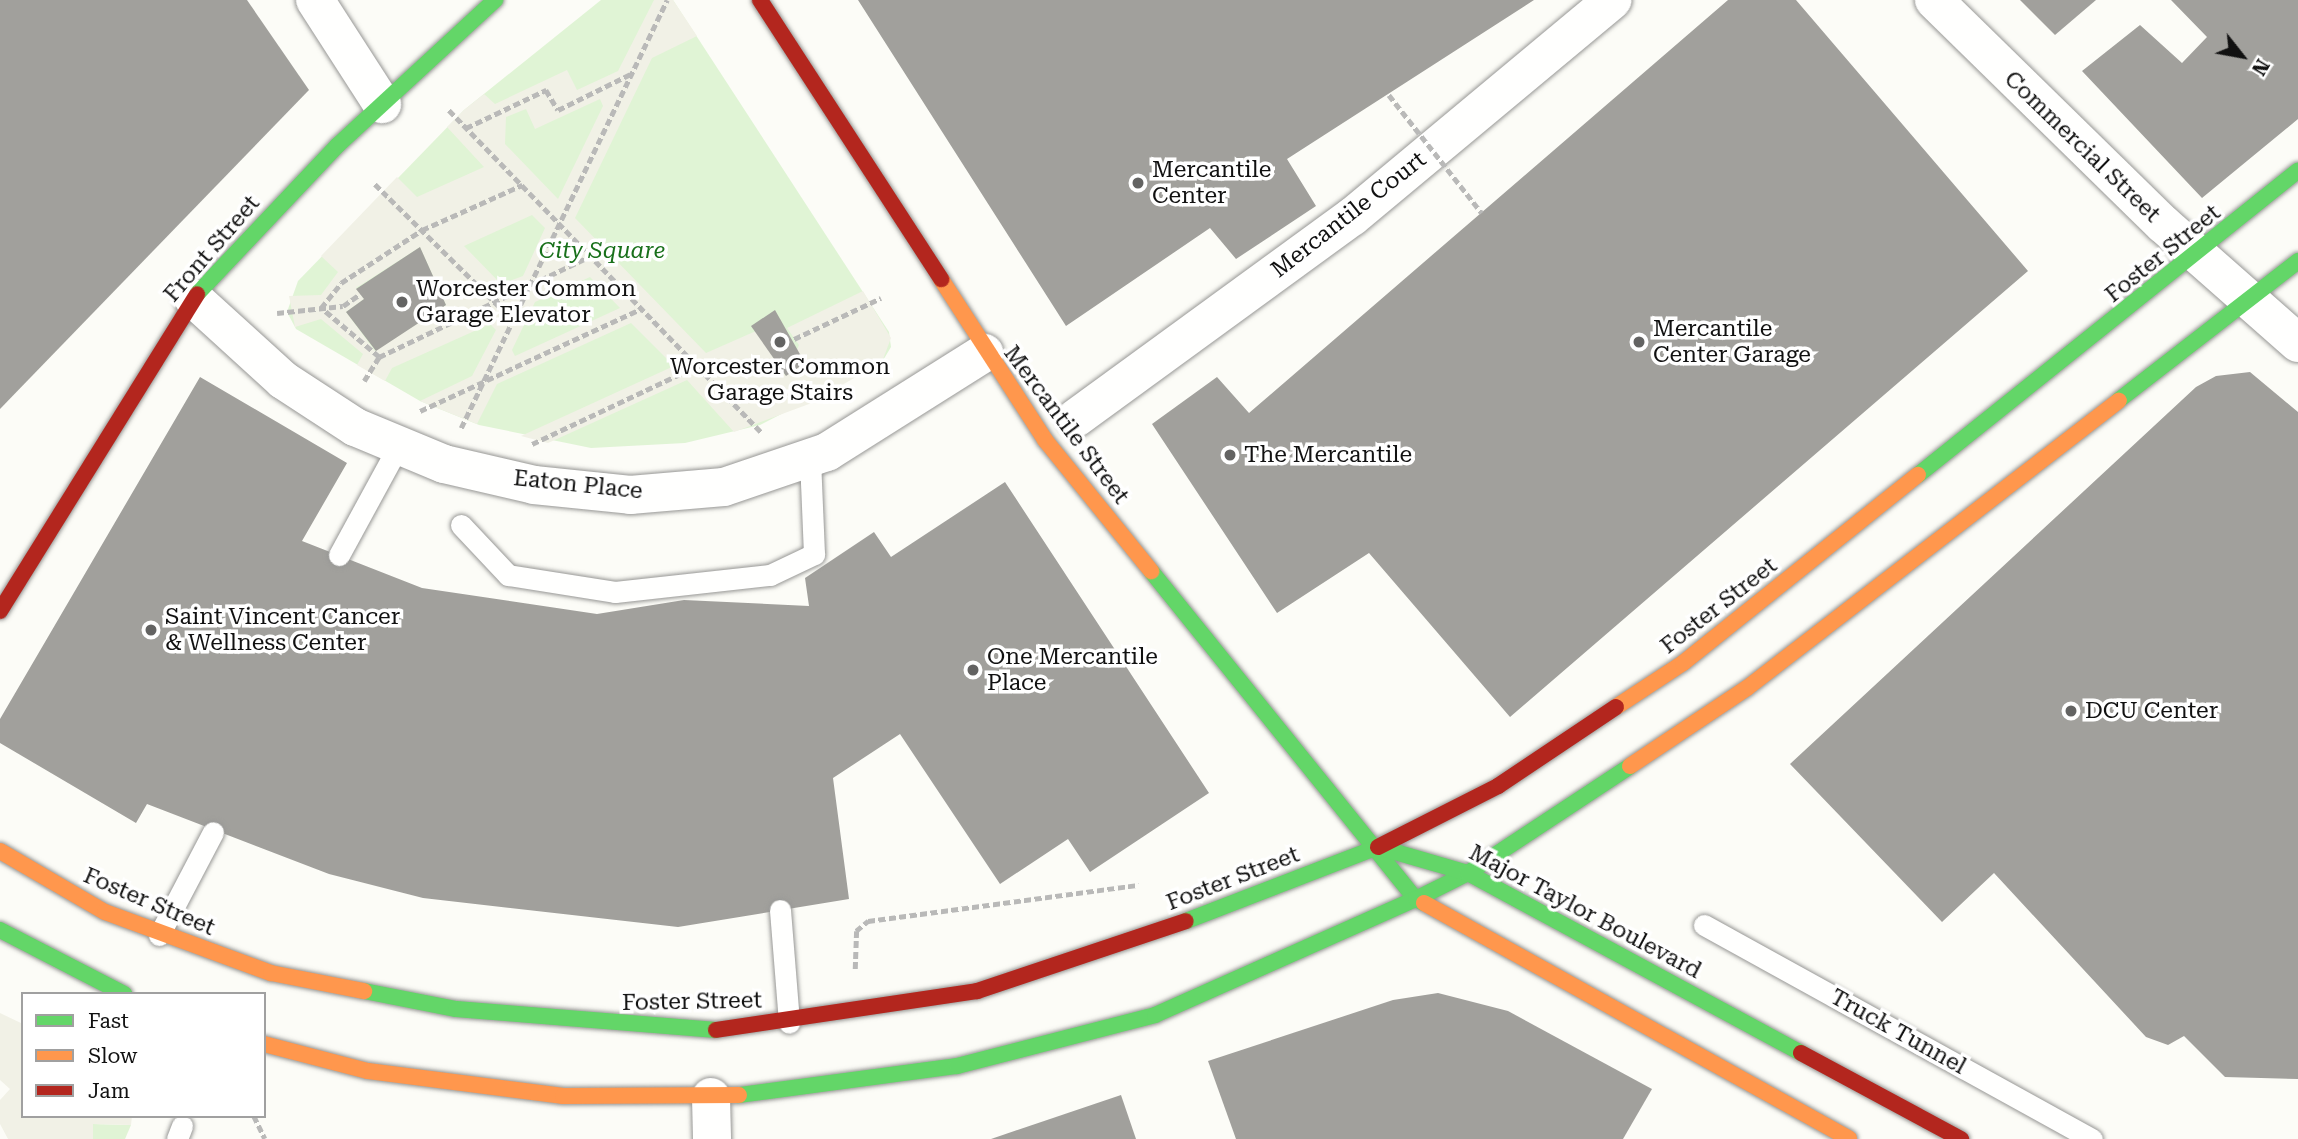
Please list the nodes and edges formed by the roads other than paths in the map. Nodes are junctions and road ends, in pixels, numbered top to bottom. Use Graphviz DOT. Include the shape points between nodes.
graph roads {
  1 [pos="315,0"];
  2 [pos="495,0"];
  3 [pos="760,0"];
  4 [pos="1612,0"];
  5 [pos="1934,0"];
  6 [pos="382,104"];
  7 [pos="2298,171"];
  8 [pos="2198,257"];
  9 [pos="2298,261"];
  10 [pos="193,298"];
  11 [pos="2248,301"];
  12 [pos="2298,343"];
  13 [pos="984,354"];
  14 [pos="1076,418"];
  15 [pos="399,445"];
  16 [pos="810,458"];
  17 [pos="461,525"];
  18 [pos="339,555"];
  19 [pos="0,611"];
  20 [pos="213,832"];
  21 [pos="1378,847"];
  22 [pos="0,851"];
  23 [pos="1468,873"];
  24 [pos="1416,899"];
  25 [pos="780,910"];
  26 [pos="1704,925"];
  27 [pos="0,930"];
  28 [pos="159,935"];
  29 [pos="120,992"];
  30 [pos="789,1023"];
  31 [pos="266,1044"];
  32 [pos="711,1097"];
  33 [pos="712,1139"];
  34 [pos="1849,1139"];
  35 [pos="1961,1139"];
  36 [pos="2092,1139"];
  1 -- 6 [label="street"];
  2 -- 6 [label="main road, Front Street"];
  3 -- 13 [label="main road, Mercantile Street"];
  4 -- 14 [label="street, Mercantile Court" via="1352,216"];
  5 -- 8 [label="street, Commercial Street"];
  6 -- 10 [label="main road, Front Street"];
  7 -- 8 [label="main road, Foster Street"];
  8 -- 11 [label="street, Commercial Street"];
  8 -- 21 [label="main road, Foster Street" via="1683,663 1498,786"];
  9 -- 11 [label="main road"];
  10 -- 15 [label="street, Eaton Place" via="283,380 355,427"];
  10 -- 19 [label="main road, Front Street"];
  11 -- 12 [label="street, Commercial Street"];
  11 -- 23 [label="main road" via="1747,688"];
  13 -- 16 [label="street, Eaton Place"];
  13 -- 21 [label="main road, Mercantile Street" via="1255,707"];
  15 -- 16 [label="street, Eaton Place" via="444,464 534,485 630,495 724,487"];
  15 -- 18 [label="lane"];
  16 -- 17 [label="lane" via="814,554 771,575 615,592 508,575"];
  20 -- 28 [label="lane"];
  21 -- 23 [label="main road, Major Taylor Boulevard"];
  21 -- 24 [label="main road"];
  21 -- 30 [label="main road, Foster Street" via="1046,971 917,1003"];
  22 -- 28 [label="main road, Foster Street" via="105,912"];
  23 -- 24 [label="main road"];
  23 -- 35 [label="main road, Major Taylor Boulevard"];
  24 -- 32 [label="main road" via="1286,962 1087,1035 957,1066"];
  24 -- 34 [label="main road"];
  25 -- 30 [label="lane"];
  26 -- 36 [label="lane, Truck Tunnel"];
  27 -- 29 [label="main road"];
  28 -- 30 [label="main road, Foster Street" via="271,973 456,1009 619,1027"];
  31 -- 32 [label="main road" via="447,1083 563,1096"];
  32 -- 33 [label="street"];
}
